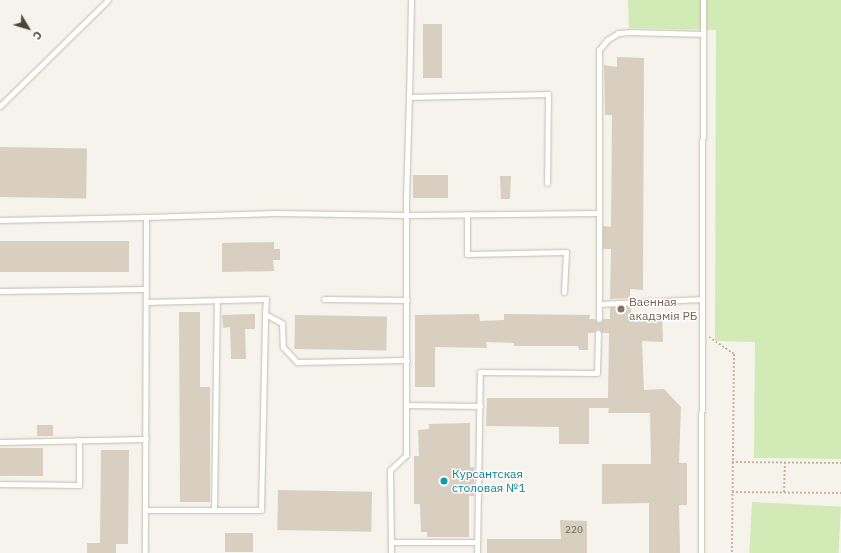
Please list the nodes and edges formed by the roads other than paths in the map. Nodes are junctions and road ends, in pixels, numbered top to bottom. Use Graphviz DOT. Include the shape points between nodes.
graph roads {
  1 [pos="108,0"];
  2 [pos="410,0"];
  3 [pos="703,0"];
  4 [pos="703,34"];
  5 [pos="409,97"];
  6 [pos="0,106"];
  7 [pos="547,182"];
  8 [pos="599,213"];
  9 [pos="467,214"];
  10 [pos="408,215"];
  11 [pos="146,217"];
  12 [pos="0,220"];
  13 [pos="146,290"];
  14 [pos="0,291"];
  15 [pos="564,292"];
  16 [pos="324,299"];
  17 [pos="702,299"];
  18 [pos="218,300"];
  19 [pos="407,300"];
  20 [pos="146,302"];
  21 [pos="599,304"];
  22 [pos="265,314"];
  23 [pos="599,319"];
  24 [pos="598,333"];
  25 [pos="407,360"];
  26 [pos="407,405"];
  27 [pos="480,406"];
  28 [pos="146,439"];
  29 [pos="79,440"];
  30 [pos="0,442"];
  31 [pos="0,484"];
  32 [pos="146,510"];
  33 [pos="214,510"];
  34 [pos="391,542"];
  35 [pos="477,542"];
  36 [pos="145,553"];
  37 [pos="391,553"];
  38 [pos="477,553"];
  39 [pos="701,553"];
  1 -- 6 [label="lane"];
  2 -- 5 [label="lane"];
  3 -- 4 [label="lane"];
  4 -- 8 [label="lane" via="618,33 607,40 600,50"];
  4 -- 17 [label="lane"];
  5 -- 7 [label="lane" via="548,94"];
  5 -- 10 [label="lane"];
  8 -- 9 [label="lane"];
  8 -- 21 [label="lane"];
  9 -- 10 [label="lane"];
  9 -- 15 [label="lane" via="467,254 566,252"];
  10 -- 11 [label="lane" via="276,214"];
  10 -- 19 [label="lane"];
  11 -- 12 [label="lane"];
  11 -- 13 [label="lane"];
  13 -- 14 [label="lane"];
  13 -- 20 [label="lane"];
  16 -- 19 [label="lane"];
  17 -- 21 [label="lane"];
  17 -- 39 [label="lane"];
  18 -- 20 [label="lane"];
  18 -- 22 [label="lane" via="266,299"];
  18 -- 33 [label="lane"];
  19 -- 25 [label="lane"];
  20 -- 28 [label="lane"];
  21 -- 23 [label="lane"];
  22 -- 25 [label="lane" via="282,323 283,347 297,362"];
  22 -- 33 [label="lane" via="261,510"];
  24 -- 27 [label="lane" via="597,373 480,372"];
  25 -- 26 [label="lane"];
  26 -- 27 [label="lane"];
  26 -- 34 [label="lane" via="406,455 390,470"];
  27 -- 35 [label="lane"];
  28 -- 29 [label="lane"];
  28 -- 32 [label="lane"];
  29 -- 30 [label="lane"];
  29 -- 31 [label="lane" via="79,485"];
  32 -- 33 [label="lane"];
  32 -- 36 [label="lane"];
  34 -- 35 [label="lane"];
  34 -- 37 [label="lane"];
  35 -- 38 [label="lane"];
}
